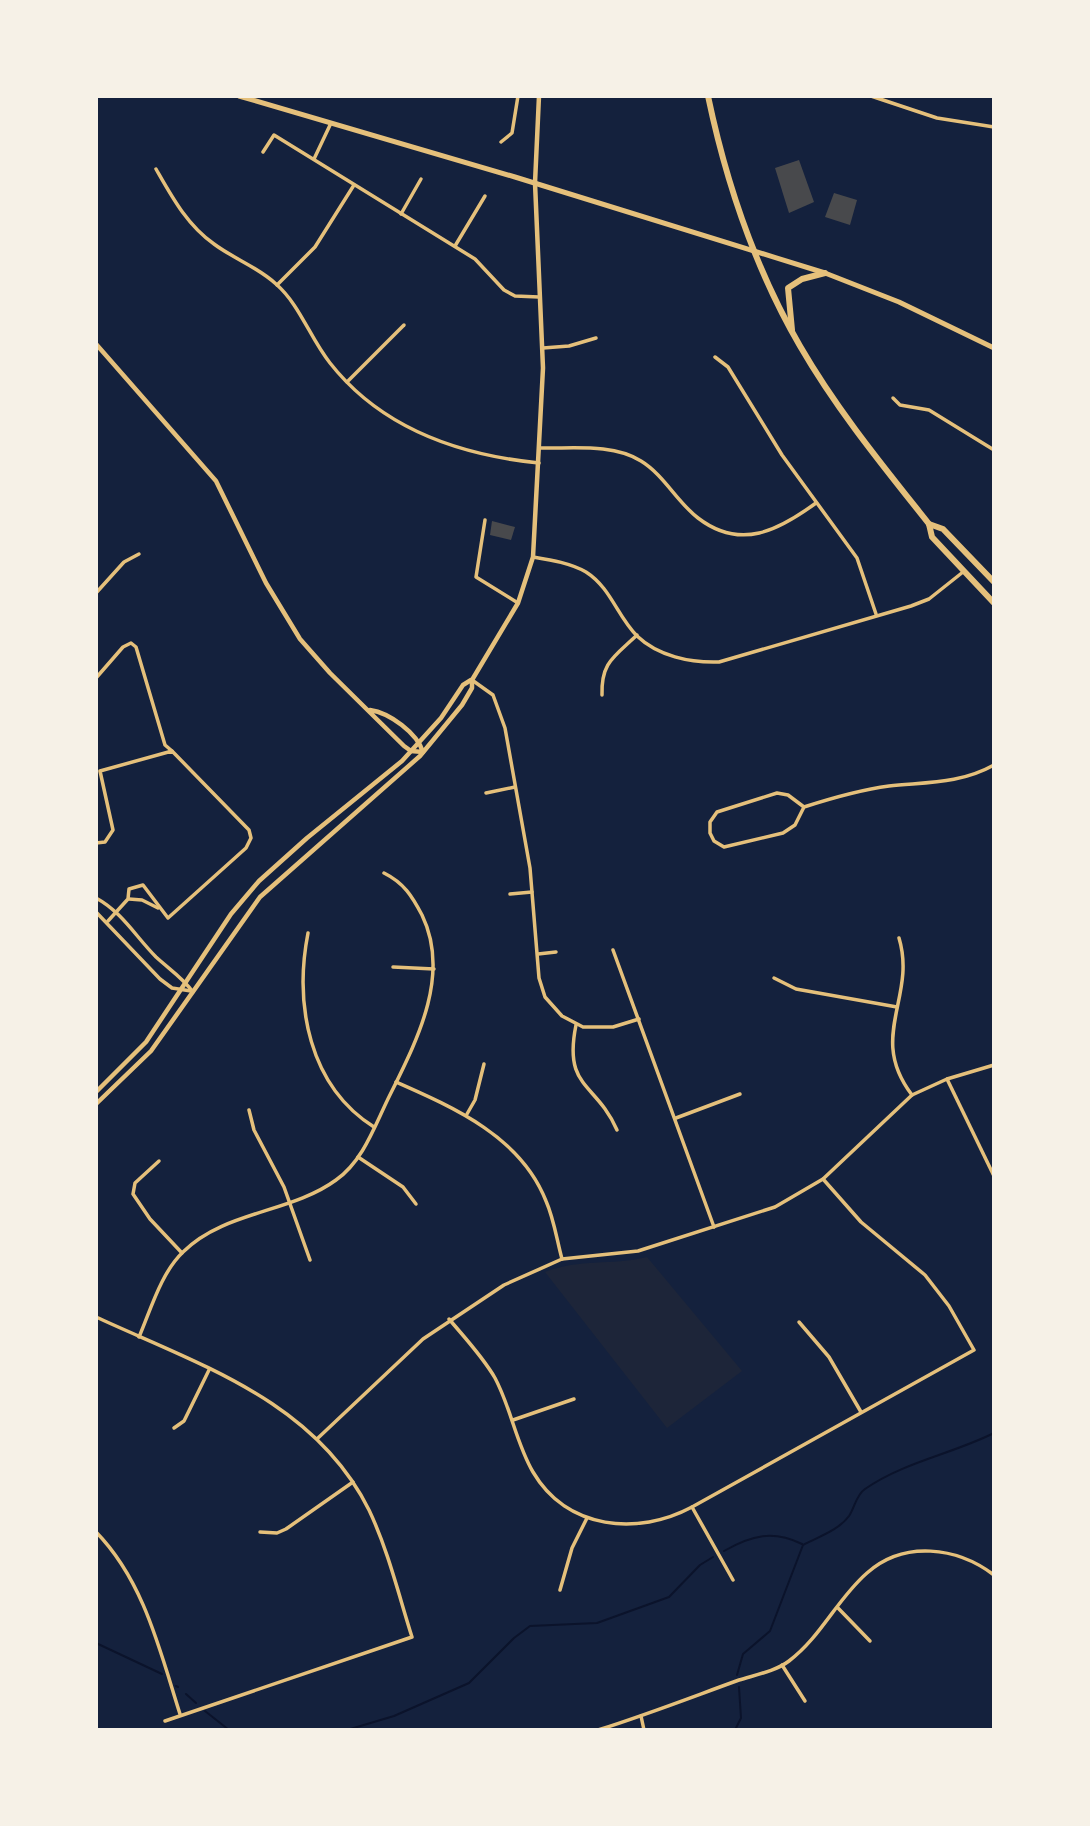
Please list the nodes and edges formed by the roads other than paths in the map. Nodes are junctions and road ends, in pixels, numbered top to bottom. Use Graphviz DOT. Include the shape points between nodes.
graph roads {
  1 [pos="239,96"];
  2 [pos="518,96"];
  3 [pos="539,96"];
  4 [pos="708,96"];
  5 [pos="872,96"];
  6 [pos="331,123"];
  7 [pos="994,127"];
  8 [pos="501,142"];
  9 [pos="263,152"];
  10 [pos="314,159"];
  11 [pos="156,169"];
  12 [pos="421,179"];
  13 [pos="534,183"];
  14 [pos="354,185"];
  15 [pos="485,196"];
  16 [pos="401,214"];
  17 [pos="455,246"];
  18 [pos="754,251"];
  19 [pos="825,273"];
  20 [pos="277,285"];
  21 [pos="540,297"];
  22 [pos="404,325"];
  23 [pos="792,332"];
  24 [pos="596,338"];
  25 [pos="96,344"];
  26 [pos="543,348"];
  27 [pos="994,348"];
  28 [pos="715,358"];
  29 [pos="347,382"];
  30 [pos="893,398"];
  31 [pos="539,449"];
  32 [pos="994,450"];
  33 [pos="539,463"];
  34 [pos="816,503"];
  35 [pos="485,520"];
  36 [pos="929,524"];
  37 [pos="139,554"];
  38 [pos="533,557"];
  39 [pos="963,572"];
  40 [pos="994,582"];
  41 [pos="96,593"];
  42 [pos="518,603"];
  43 [pos="994,603"];
  44 [pos="877,615"];
  45 [pos="637,635"];
  46 [pos="96,678"];
  47 [pos="472,680"];
  48 [pos="602,695"];
  49 [pos="370,710"];
  50 [pos="420,742"];
  51 [pos="172,751"];
  52 [pos="411,751"];
  53 [pos="424,752"];
  54 [pos="994,765"];
  55 [pos="515,787"];
  56 [pos="486,793"];
  57 [pos="804,807"];
  58 [pos="96,843"];
  59 [pos="384,873"];
  60 [pos="532,892"];
  61 [pos="510,894"];
  62 [pos="153,897"];
  63 [pos="96,898"];
  64 [pos="128,899"];
  65 [pos="146,901"];
  66 [pos="160,908"];
  67 [pos="96,912"];
  68 [pos="117,912"];
  69 [pos="108,921"];
  70 [pos="308,933"];
  71 [pos="899,938"];
  72 [pos="613,950"];
  73 [pos="556,952"];
  74 [pos="538,954"];
  75 [pos="393,967"];
  76 [pos="434,969"];
  77 [pos="774,978"];
  78 [pos="186,983"];
  79 [pos="182,989"];
  80 [pos="193,992"];
  81 [pos="897,1007"];
  82 [pos="639,1018"];
  83 [pos="576,1025"];
  84 [pos="484,1064"];
  85 [pos="994,1065"];
  86 [pos="947,1079"];
  87 [pos="396,1082"];
  88 [pos="96,1092"];
  89 [pos="740,1094"];
  90 [pos="912,1095"];
  91 [pos="96,1104"];
  92 [pos="249,1110"];
  93 [pos="467,1114"];
  94 [pos="677,1118"];
  95 [pos="374,1127"];
  96 [pos="617,1130"];
  97 [pos="358,1157"];
  98 [pos="159,1161"];
  99 [pos="994,1176"];
  100 [pos="823,1179"];
  101 [pos="288,1202"];
  102 [pos="416,1204"];
  103 [pos="714,1227"];
  104 [pos="182,1252"];
  105 [pos="310,1259"];
  106 [pos="562,1259"];
  107 [pos="96,1317"];
  108 [pos="449,1320"];
  109 [pos="799,1322"];
  110 [pos="139,1337"];
  111 [pos="209,1370"];
  112 [pos="574,1399"];
  113 [pos="861,1412"];
  114 [pos="513,1420"];
  115 [pos="174,1428"];
  116 [pos="318,1438"];
  117 [pos="353,1482"];
  118 [pos="692,1507"];
  119 [pos="587,1518"];
  120 [pos="96,1532"];
  121 [pos="260,1532"];
  122 [pos="994,1576"];
  123 [pos="733,1580"];
  124 [pos="560,1590"];
  125 [pos="838,1608"];
  126 [pos="870,1641"];
  127 [pos="782,1665"];
  128 [pos="806,1700"];
  129 [pos="180,1714"];
  130 [pos="641,1716"];
  131 [pos="165,1721"];
  132 [pos="598,1730"];
  133 [pos="644,1730"];
  1 -- 6 [label="main road"];
  2 -- 8 [label="street" via="512,133"];
  3 -- 13 [label="street"];
  4 -- 18 [label="main road"];
  5 -- 7 [label="street" via="937,118"];
  6 -- 10 [label="street"];
  6 -- 13 [label="main road"];
  9 -- 10 [label="street" via="274,135"];
  10 -- 14 [label="street"];
  11 -- 20 [label="street" via="200,233"];
  12 -- 16 [label="street"];
  13 -- 18 [label="main road"];
  13 -- 21 [label="street"];
  14 -- 16 [label="street"];
  14 -- 20 [label="street" via="315,247"];
  15 -- 17 [label="street"];
  16 -- 17 [label="street"];
  17 -- 21 [label="street" via="475,259 504,290 514,296"];
  18 -- 19 [label="main road"];
  18 -- 23 [label="main road"];
  19 -- 23 [label="main road" via="788,288"];
  19 -- 27 [label="main road" via="899,302"];
  20 -- 29 [label="street"];
  21 -- 26 [label="street"];
  22 -- 29 [label="street"];
  23 -- 36 [label="main road" via="844,414"];
  24 -- 26 [label="street"];
  25 -- 49 [label="street" via="205,466 290,626"];
  26 -- 31 [label="street"];
  28 -- 34 [label="street" via="728,367"];
  29 -- 33 [label="street" via="380,410 422,435 465,450"];
  30 -- 32 [label="street" via="900,405 929,410"];
  31 -- 33 [label="street"];
  31 -- 34 [label="street" via="611,451 641,461 698,518 740,535 784,527"];
  33 -- 38 [label="street"];
  34 -- 44 [label="street" via="857,558"];
  35 -- 42 [label="street" via="476,577"];
  36 -- 39 [label="main road" via="932,537"];
  36 -- 40 [label="main road" via="943,530"];
  37 -- 41 [label="street" via="124,562"];
  38 -- 42 [label="street"];
  38 -- 45 [label="street" via="585,572 615,601"];
  39 -- 43 [label="main road"];
  39 -- 44 [label="street" via="929,599"];
  42 -- 47 [label="street"];
  44 -- 45 [label="street" via="719,662 680,659"];
  45 -- 48 [label="street" via="606,664 601,675"];
  46 -- 51 [label="street" via="123,647 131,643 136,647 165,745"];
  47 -- 50 [label="street" via="463,685"];
  47 -- 53 [label="street" via="462,705"];
  47 -- 55 [label="street" via="493,695 500,708"];
  49 -- 50 [label="street" via="381,712"];
  49 -- 52 [label="street"];
  50 -- 52 [label="street"];
  50 -- 53 [label="street"];
  51 -- 58 [label="street" via="100,771 113,831 105,842"];
  51 -- 66 [label="street" via="249,830 251,838 246,848 168,918"];
  52 -- 53 [label="street"];
  52 -- 78 [label="street" via="259,881 231,914"];
  53 -- 80 [label="street" via="265,891"];
  54 -- 57 [label="street" via="947,782 856,791"];
  55 -- 56 [label="street"];
  55 -- 60 [label="street"];
  57 -- 57 [label="street" via="795,825 783,833 724,847 710,833 717,812 777,793"];
  59 -- 76 [label="street" via="400,881 414,899 429,930"];
  60 -- 61 [label="street"];
  60 -- 74 [label="street"];
  62 -- 64 [label="street" via="143,885 129,889"];
  62 -- 65 [label="street"];
  62 -- 66 [label="street"];
  63 -- 68 [label="street"];
  64 -- 65 [label="street"];
  64 -- 68 [label="street"];
  65 -- 66 [label="street"];
  67 -- 69 [label="street"];
  68 -- 69 [label="street"];
  68 -- 78 [label="street"];
  69 -- 79 [label="street" via="160,979"];
  70 -- 95 [label="street" via="302,982 311,1040 335,1093"];
  71 -- 81 [label="street" via="905,959"];
  72 -- 82 [label="street"];
  73 -- 74 [label="street"];
  74 -- 83 [label="street" via="545,997"];
  75 -- 76 [label="street"];
  76 -- 87 [label="street" via="429,1006"];
  77 -- 81 [label="street" via="796,989"];
  78 -- 79 [label="street"];
  78 -- 80 [label="street"];
  79 -- 80 [label="street"];
  79 -- 88 [label="street" via="146,1042"];
  80 -- 91 [label="street" via="151,1051"];
  81 -- 90 [label="street" via="892,1049"];
  82 -- 83 [label="street" via="597,1029"];
  82 -- 94 [label="street"];
  83 -- 96 [label="street" via="571,1050 574,1067"];
  84 -- 93 [label="street"];
  85 -- 86 [label="street"];
  86 -- 90 [label="street"];
  86 -- 99 [label="street"];
  87 -- 93 [label="street"];
  87 -- 95 [label="street"];
  89 -- 94 [label="street"];
  90 -- 100 [label="street"];
  92 -- 101 [label="street"];
  93 -- 106 [label="street" via="523,1164 546,1200"];
  94 -- 103 [label="street"];
  95 -- 97 [label="street"];
  97 -- 101 [label="street" via="336,1181"];
  97 -- 102 [label="street" via="403,1187"];
  98 -- 104 [label="street" via="135,1183 133,1194"];
  100 -- 103 [label="street" via="775,1207"];
  100 -- 113 [label="street" via="861,1222 925,1275 974,1350"];
  101 -- 104 [label="street" via="209,1234"];
  101 -- 105 [label="street"];
  103 -- 106 [label="street" via="638,1251"];
  104 -- 110 [label="street" via="160,1287"];
  106 -- 108 [label="street" via="504,1285"];
  107 -- 110 [label="street"];
  108 -- 114 [label="street" via="489,1368"];
  108 -- 116 [label="street"];
  109 -- 113 [label="street" via="829,1357"];
  110 -- 111 [label="street"];
  111 -- 115 [label="street" via="184,1421"];
  111 -- 116 [label="street" via="264,1395"];
  112 -- 114 [label="street"];
  113 -- 118 [label="street"];
  114 -- 119 [label="street" via="534,1474 550,1494"];
  116 -- 117 [label="street"];
  117 -- 121 [label="street" via="286,1529"];
  117 -- 129 [label="street" via="375,1524 412,1637"];
  118 -- 119 [label="street" via="636,1526"];
  118 -- 123 [label="street"];
  119 -- 124 [label="street" via="572,1548"];
  120 -- 129 [label="street" via="141,1598"];
  122 -- 125 [label="street" via="963,1556 910,1552 868,1572"];
  125 -- 126 [label="street"];
  125 -- 127 [label="street"];
  127 -- 128 [label="street"];
  127 -- 130 [label="street"];
  129 -- 131 [label="street"];
  130 -- 132 [label="street"];
  130 -- 133 [label="street"];
}
